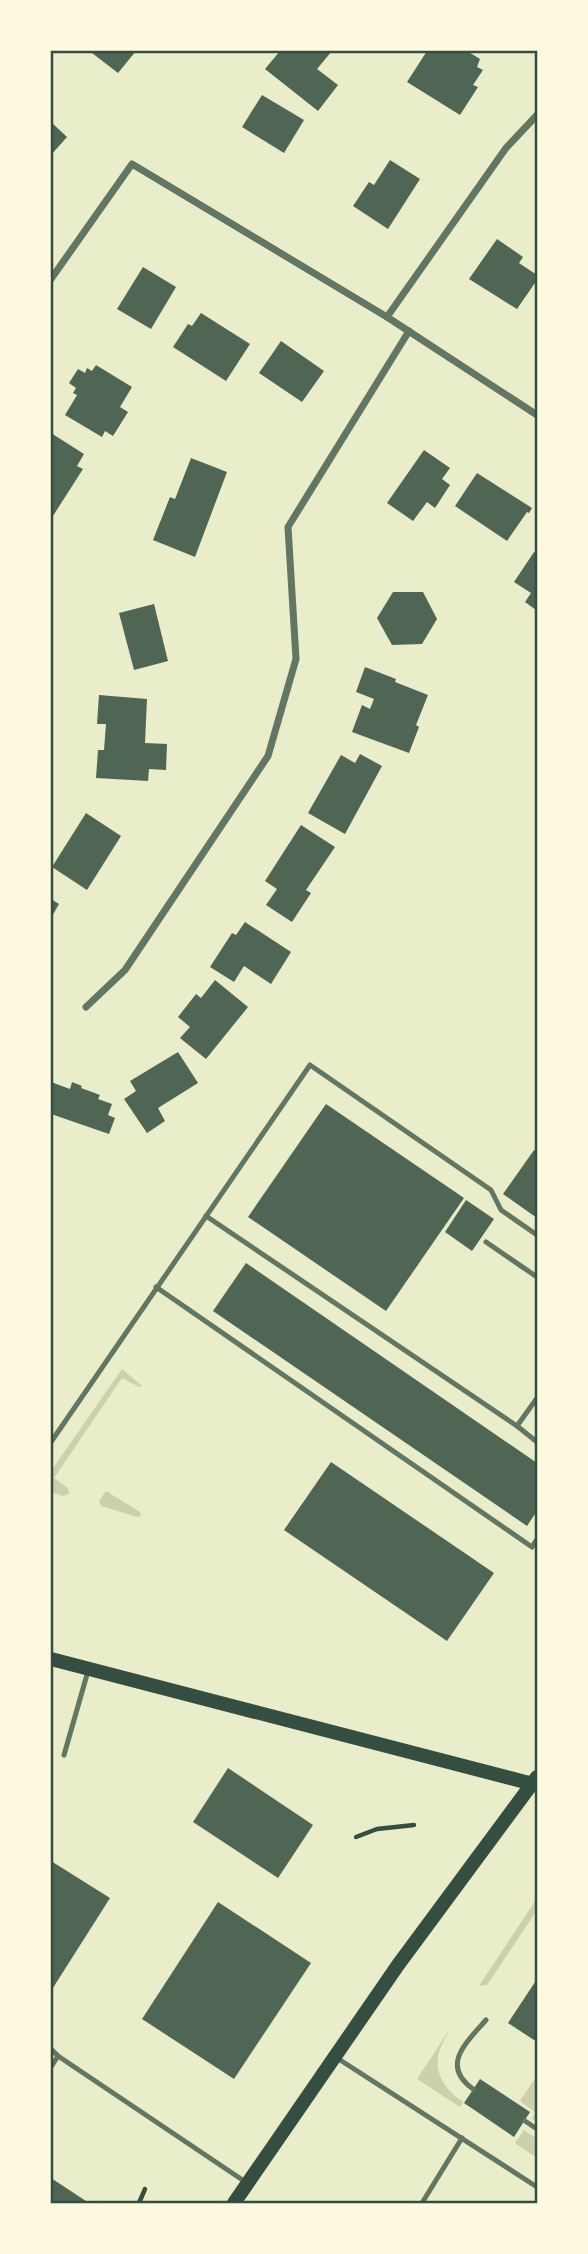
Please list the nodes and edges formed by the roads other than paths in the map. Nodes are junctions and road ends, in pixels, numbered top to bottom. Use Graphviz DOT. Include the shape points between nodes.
graph roads {
  1 [pos="537,115"];
  2 [pos="51,279"];
  3 [pos="387,317"];
  4 [pos="409,331"];
  5 [pos="537,415"];
  6 [pos="86,1007"];
  7 [pos="206,1216"];
  8 [pos="537,1235"];
  9 [pos="486,1242"];
  10 [pos="537,1277"];
  11 [pos="156,1287"];
  12 [pos="537,1398"];
  13 [pos="517,1426"];
  14 [pos="51,1442"];
  15 [pos="537,1442"];
  16 [pos="537,1539"];
  17 [pos="51,1659"];
  18 [pos="89,1670"];
  19 [pos="64,1755"];
  20 [pos="535,1782"];
  21 [pos="486,2020"];
  22 [pos="51,2049"];
  23 [pos="58,2056"];
  24 [pos="335,2056"];
  25 [pos="51,2067"];
  26 [pos="473,2089"];
  27 [pos="525,2121"];
  28 [pos="537,2129"];
  29 [pos="462,2138"];
  30 [pos="247,2183"];
  31 [pos="537,2187"];
  32 [pos="234,2203"];
  33 [pos="422,2203"];
  1 -- 3 [label="street" via="506,148"];
  2 -- 3 [label="street" via="132,164"];
  3 -- 4 [label="street"];
  4 -- 5 [label="street"];
  4 -- 6 [label="street" via="288,527 296,660 268,755 125,970"];
  7 -- 8 [label="lane" via="310,1065 491,1190 501,1209"];
  7 -- 11 [label="lane"];
  7 -- 13 [label="lane"];
  9 -- 10 [label="lane"];
  11 -- 14 [label="lane"];
  11 -- 16 [label="lane" via="532,1547"];
  12 -- 13 [label="lane"];
  13 -- 15 [label="lane"];
  17 -- 18 [label="main road"];
  18 -- 19 [label="lane"];
  18 -- 20 [label="main road"];
  20 -- 24 [label="main road"];
  21 -- 26 [label="lane" via="457,2061 461,2077"];
  22 -- 23 [label="lane"];
  23 -- 25 [label="lane"];
  23 -- 30 [label="lane"];
  24 -- 29 [label="lane"];
  24 -- 30 [label="main road"];
  27 -- 28 [label="lane"];
  29 -- 31 [label="lane"];
  29 -- 33 [label="lane"];
  30 -- 32 [label="main road"];
}
